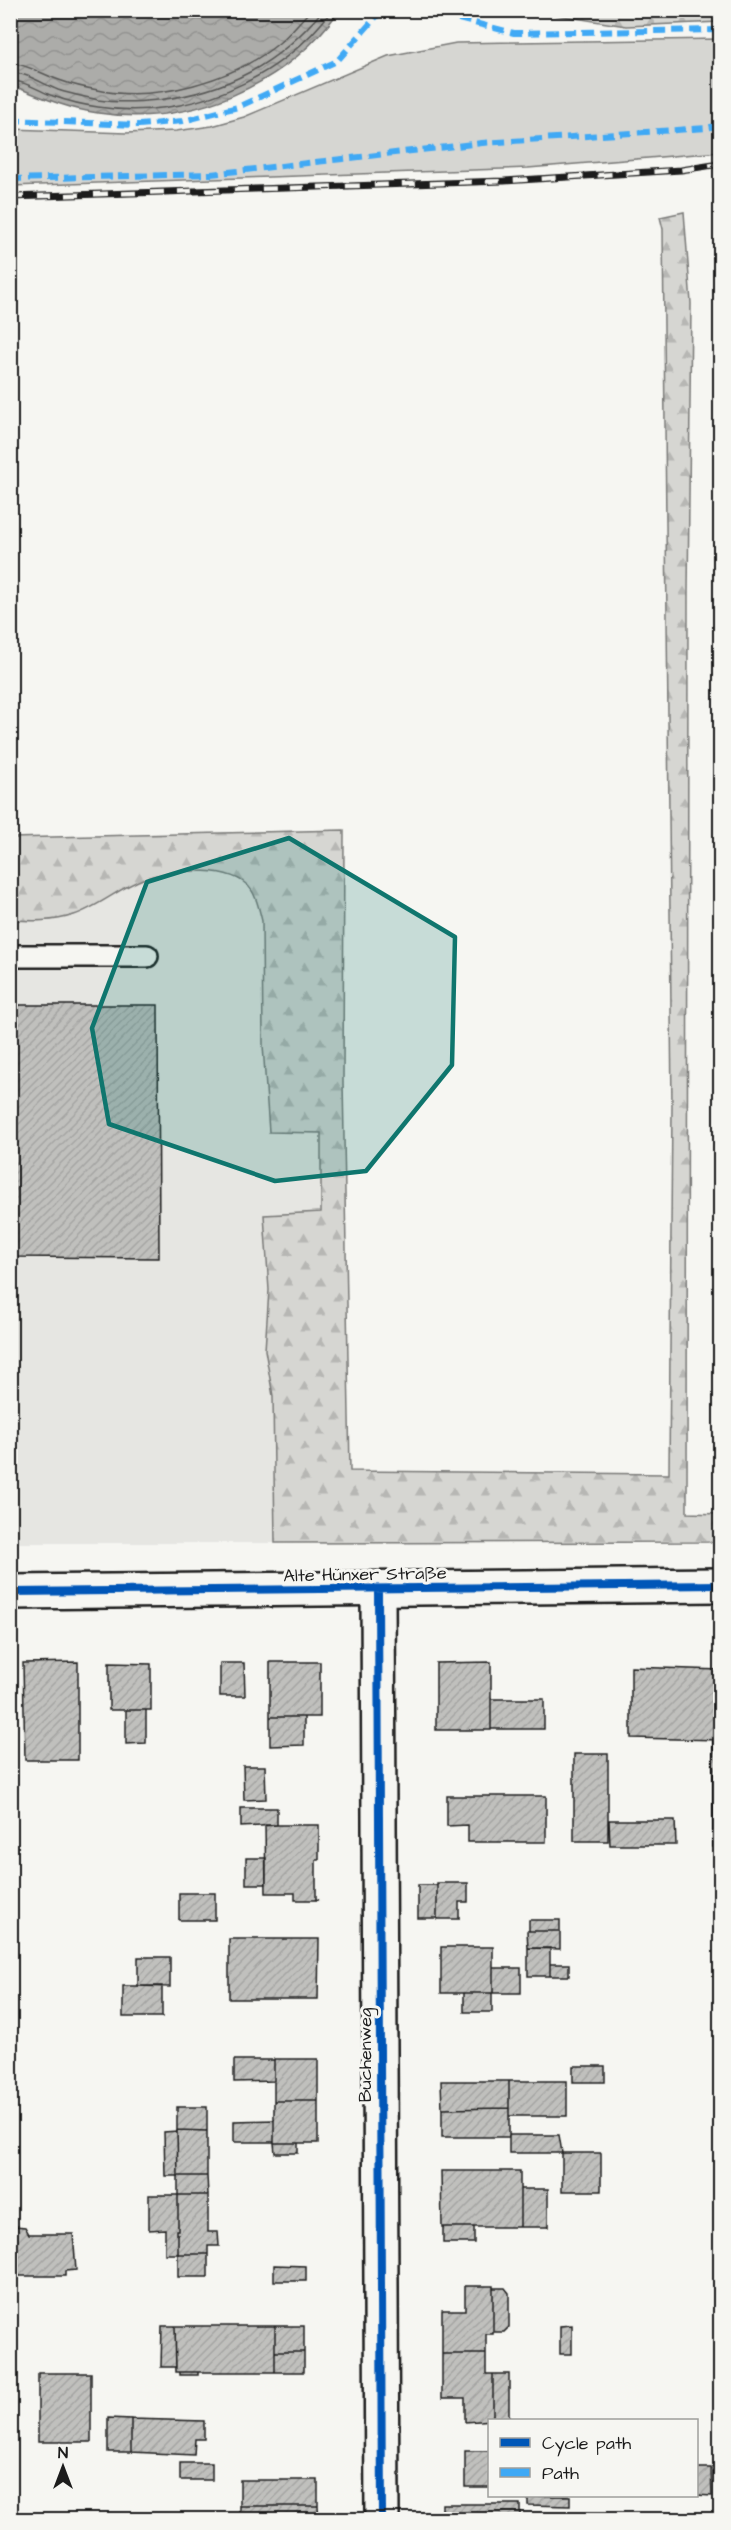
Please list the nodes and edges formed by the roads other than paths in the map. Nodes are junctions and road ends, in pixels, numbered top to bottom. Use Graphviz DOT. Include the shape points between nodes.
graph roads {
  1 [pos="10,956"];
  2 [pos="147,956"];
  3 [pos="720,1585"];
  4 [pos="378,1589"];
  5 [pos="10,1592"];
  6 [pos="382,2520"];
  1 -- 2 [label="lane"];
  3 -- 4 [label="street, Alte Hünxer Straße"];
  4 -- 5 [label="street, Alte Hünxer Straße"];
  4 -- 6 [label="street, Buchenweg"];
}
